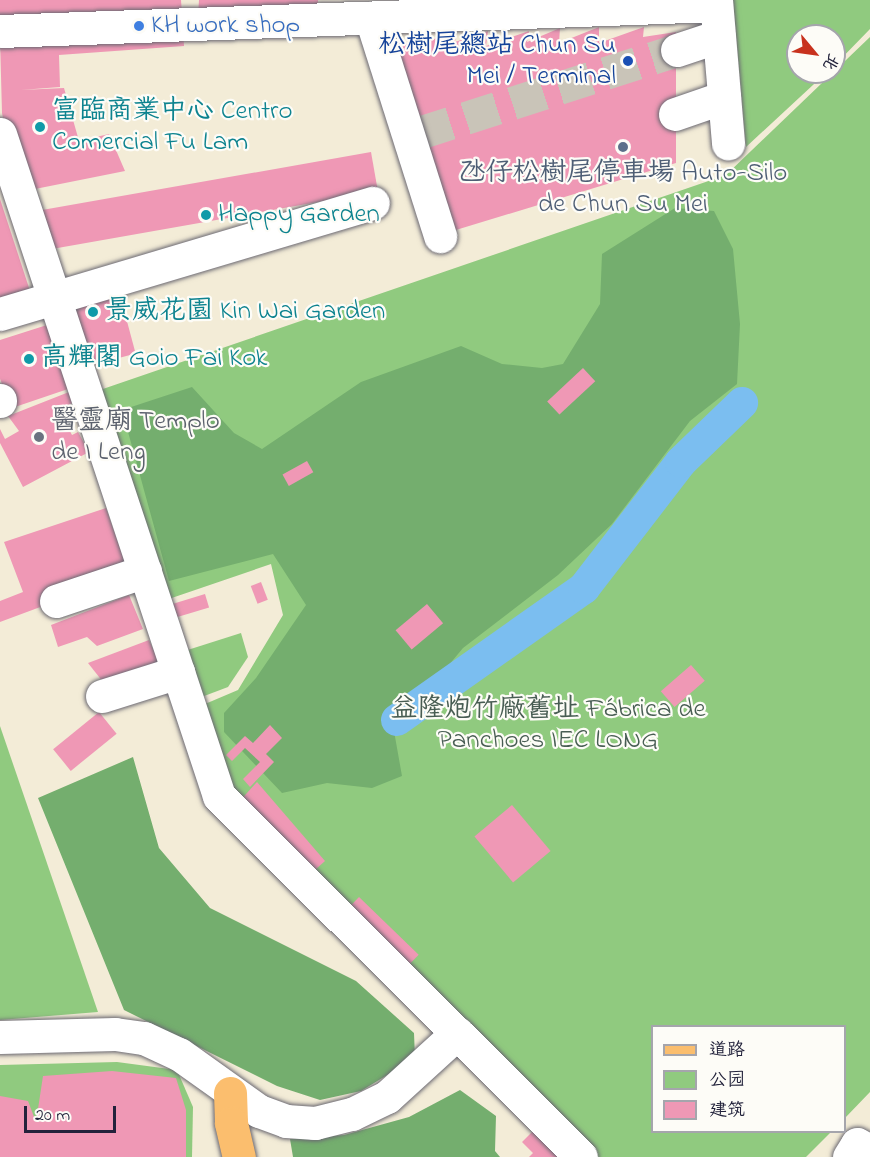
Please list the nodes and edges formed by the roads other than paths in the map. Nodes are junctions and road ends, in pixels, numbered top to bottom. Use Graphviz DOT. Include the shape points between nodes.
graph roads {
  1 [pos="717,14"];
  2 [pos="371,18"];
  3 [pos="0,32"];
  4 [pos="677,50"];
  5 [pos="724,97"];
  6 [pos="675,114"];
  7 [pos="0,134"];
  8 [pos="728,143"];
  9 [pos="373,203"];
  10 [pos="440,236"];
  11 [pos="54,298"];
  12 [pos="0,314"];
  13 [pos="145,572"];
  14 [pos="56,602"];
  15 [pos="178,672"];
  16 [pos="102,696"];
  17 [pos="457,1034"];
  18 [pos="0,1037"];
  19 [pos="870,1150"];
  20 [pos="226,1157"];
  21 [pos="239,1157"];
  22 [pos="581,1157"];
  23 [pos="849,1157"];
  1 -- 2 [label="street"];
  1 -- 4 [label="street"];
  1 -- 5 [label="street"];
  2 -- 3 [label="street"];
  2 -- 10 [label="street" via="414,135"];
  5 -- 6 [label="street"];
  5 -- 8 [label="street"];
  7 -- 11 [label="street"];
  9 -- 11 [label="street"];
  11 -- 12 [label="street"];
  11 -- 13 [label="street"];
  13 -- 14 [label="street"];
  13 -- 15 [label="street"];
  15 -- 16 [label="street"];
  15 -- 17 [label="street" via="219,796"];
  17 -- 18 [label="street" via="387,1097 352,1114 315,1123 286,1120 259,1111 178,1054 144,1038 115,1034"];
  17 -- 22 [label="street"];
  19 -- 23 [label="street" via="857,1144"];
  20 -- 21 [label="main road" via="230,1094"];
}
